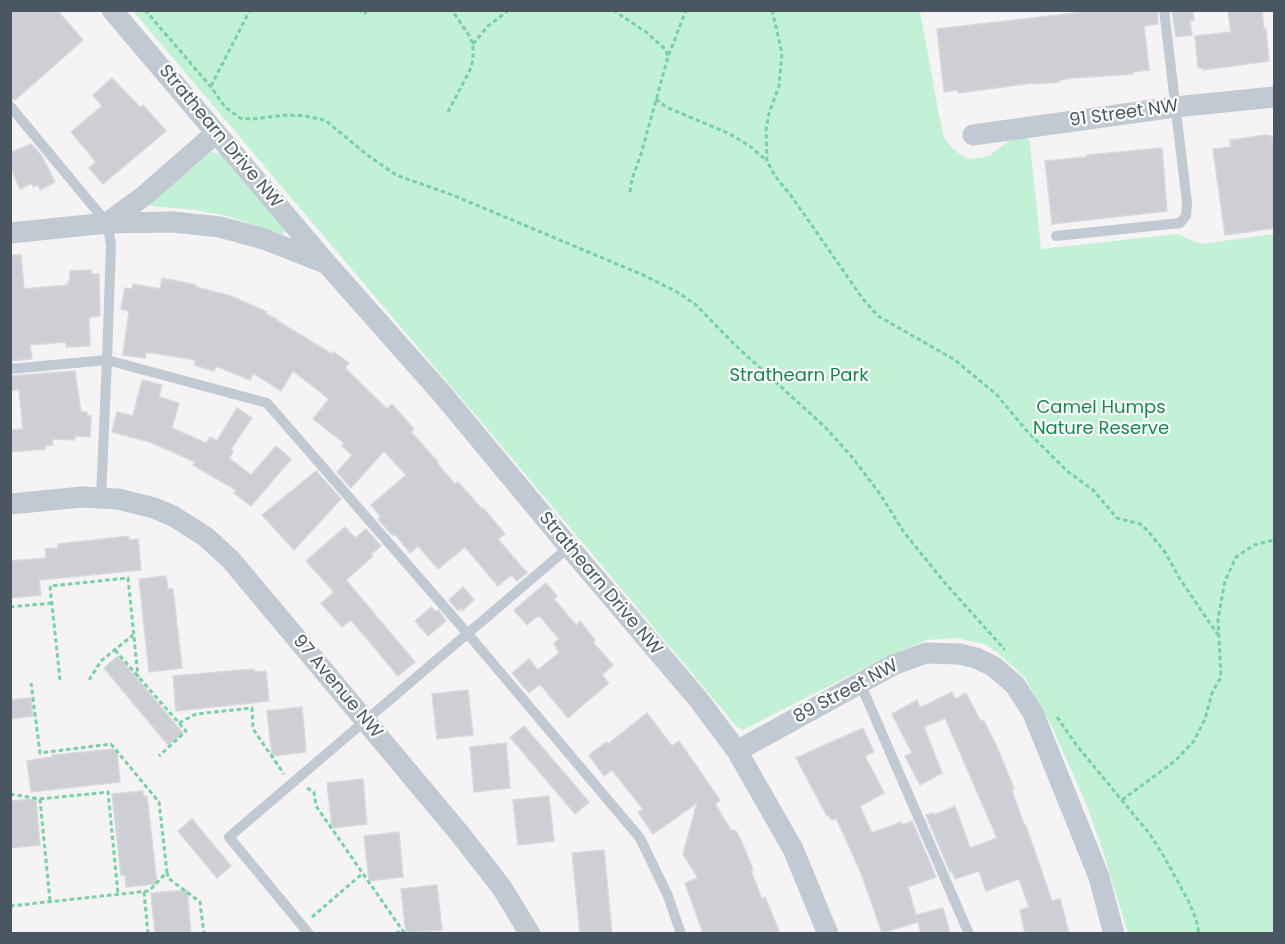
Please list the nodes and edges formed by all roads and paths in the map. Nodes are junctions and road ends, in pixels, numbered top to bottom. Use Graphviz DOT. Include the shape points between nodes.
graph roads {
  1 [pos="112,10"];
  2 [pos="145,10"];
  3 [pos="250,10"];
  4 [pos="357,10"];
  5 [pos="368,10"];
  6 [pos="452,10"];
  7 [pos="509,10"];
  8 [pos="613,10"];
  9 [pos="686,10"];
  10 [pos="772,10"];
  11 [pos="1164,10"];
  12 [pos="473,44"];
  13 [pos="668,57"];
  14 [pos="211,87"];
  15 [pos="1275,97"];
  16 [pos="656,99"];
  17 [pos="10,106"];
  18 [pos="1175,107"];
  19 [pos="448,112"];
  20 [pos="216,132"];
  21 [pos="973,135"];
  22 [pos="767,161"];
  23 [pos="630,192"];
  24 [pos="107,223"];
  25 [pos="10,233"];
  26 [pos="1056,236"];
  27 [pos="327,264"];
  28 [pos="107,360"];
  29 [pos="10,369"];
  30 [pos="101,497"];
  31 [pos="10,504"];
  32 [pos="1275,540"];
  33 [pos="569,548"];
  34 [pos="52,603"];
  35 [pos="10,607"];
  36 [pos="134,634"];
  37 [pos="468,634"];
  38 [pos="1218,635"];
  39 [pos="115,650"];
  40 [pos="1005,650"];
  41 [pos="138,677"];
  42 [pos="60,680"];
  43 [pos="89,680"];
  44 [pos="31,683"];
  45 [pos="860,683"];
  46 [pos="1053,712"];
  47 [pos="366,722"];
  48 [pos="179,723"];
  49 [pos="737,751"];
  50 [pos="159,756"];
  51 [pos="293,783"];
  52 [pos="10,794"];
  53 [pos="40,799"];
  54 [pos="1122,800"];
  55 [pos="167,872"];
  56 [pos="363,873"];
  57 [pos="144,892"];
  58 [pos="118,894"];
  59 [pos="50,901"];
  60 [pos="10,906"];
  61 [pos="305,929"];
  62 [pos="402,929"];
  63 [pos="148,933"];
  64 [pos="204,933"];
  65 [pos="396,933"];
  66 [pos="405,933"];
  67 [pos="530,933"];
  68 [pos="681,933"];
  69 [pos="828,933"];
  70 [pos="969,933"];
  71 [pos="1114,933"];
  72 [pos="1199,933"];
  1 -- 20 [label="street, Strathearn Drive NW"];
  2 -- 14 [label="path"];
  3 -- 14 [label="path"];
  4 -- 5 [label="path"];
  6 -- 12 [label="path"];
  7 -- 12 [label="path"];
  8 -- 13 [label="path" via="659,43"];
  9 -- 13 [label="path"];
  10 -- 22 [label="path" via="780,41 781,70 766,130"];
  11 -- 18 [label="lane"];
  12 -- 19 [label="path" via="470,70"];
  13 -- 16 [label="path"];
  14 -- 40 [label="path" via="225,107 240,117 288,115 325,120 396,175 643,275 695,304 825,427 866,476 910,540"];
  15 -- 18 [label="street, 91 Street NW"];
  16 -- 22 [label="path" via="730,134"];
  16 -- 23 [label="path"];
  17 -- 24 [label="lane"];
  18 -- 21 [label="street, 91 Street NW"];
  18 -- 26 [label="lane" via="1188,203 1186,216 1180,222"];
  20 -- 24 [label="street"];
  20 -- 27 [label="street, Strathearn Drive NW"];
  22 -- 38 [label="path" via="878,316 955,360 997,395 1026,430 1067,471 1093,490 1117,518 1147,530"];
  24 -- 25 [label="street"];
  24 -- 27 [label="street, Strathearn Drive NW" via="173,222 220,227 264,239"];
  24 -- 28 [label="lane" via="111,243"];
  27 -- 33 [label="street, Strathearn Drive NW" via="443,395"];
  28 -- 29 [label="lane"];
  28 -- 30 [label="lane"];
  28 -- 37 [label="lane" via="267,403"];
  30 -- 31 [label="street, 97 Avenue NW"];
  30 -- 47 [label="street, 97 Avenue NW" via="154,508 206,537 231,560"];
  32 -- 38 [label="path" via="1254,545 1236,557 1220,603"];
  33 -- 37 [label="lane"];
  33 -- 49 [label="street, Strathearn Drive NW" via="698,699"];
  34 -- 35 [label="path"];
  34 -- 36 [label="path" via="50,586 128,578"];
  34 -- 42 [label="path"];
  36 -- 39 [label="path"];
  36 -- 41 [label="path"];
  37 -- 47 [label="lane"];
  37 -- 68 [label="lane" via="640,838"];
  38 -- 54 [label="path" via="1221,677 1194,741 1175,761"];
  39 -- 41 [label="path"];
  39 -- 43 [label="path" via="101,661"];
  41 -- 48 [label="path"];
  44 -- 55 [label="path" via="40,753 111,744 159,802"];
  45 -- 49 [label="street, 89 Street NW"];
  45 -- 70 [label="lane"];
  45 -- 71 [label="street, 89 Street NW" via="926,653 976,658 993,666 1015,685 1032,713 1099,877"];
  46 -- 54 [label="path"];
  47 -- 51 [label="lane"];
  47 -- 67 [label="street, 97 Avenue NW" via="502,888"];
  48 -- 50 [label="path" via="186,731"];
  48 -- 51 [label="path" via="196,714 252,708 253,729"];
  49 -- 69 [label="street, Strathearn Drive NW" via="793,849"];
  51 -- 56 [label="path" via="314,792 316,806"];
  51 -- 61 [label="lane" via="229,837"];
  52 -- 53 [label="path"];
  53 -- 58 [label="path" via="108,792"];
  53 -- 59 [label="path"];
  54 -- 72 [label="path" via="1164,855 1188,900"];
  55 -- 57 [label="path"];
  55 -- 64 [label="path" via="168,878 200,902"];
  56 -- 61 [label="path"];
  56 -- 62 [label="path"];
  57 -- 58 [label="path"];
  57 -- 63 [label="path"];
  58 -- 59 [label="path"];
  59 -- 60 [label="path"];
  62 -- 65 [label="path"];
  62 -- 66 [label="path"];
}
